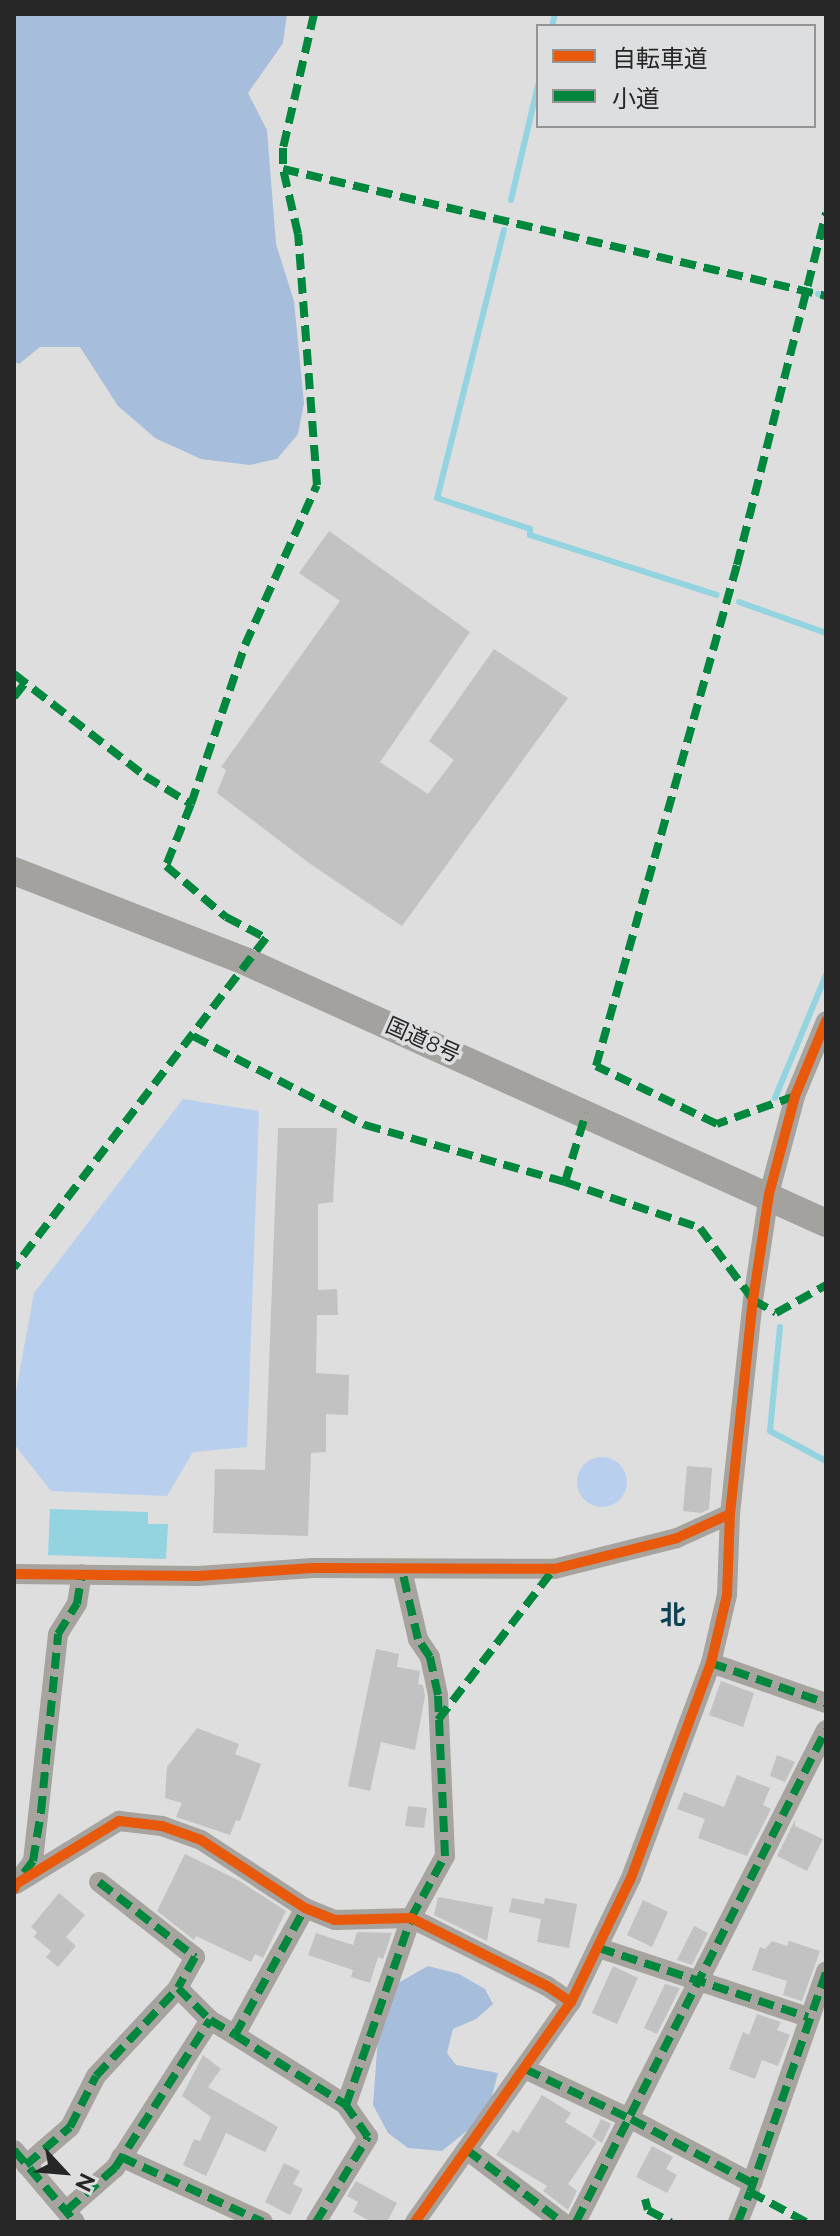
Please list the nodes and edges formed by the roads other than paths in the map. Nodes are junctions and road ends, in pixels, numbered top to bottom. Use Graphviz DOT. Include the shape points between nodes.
graph roads {
  1 [pos="14,871"];
  2 [pos="826,1021"];
  3 [pos="769,1194"];
  4 [pos="826,1223"];
  5 [pos="730,1514"];
  6 [pos="402,1570"];
  7 [pos="14,1574"];
  8 [pos="82,1574"];
  9 [pos="711,1663"];
  10 [pos="826,1703"];
  11 [pos="826,1730"];
  12 [pos="99,1882"];
  13 [pos="15,1885"];
  14 [pos="305,1908"];
  15 [pos="411,1918"];
  16 [pos="599,1948"];
  17 [pos="826,1972"];
  18 [pos="700,1982"];
  19 [pos="178,1988"];
  20 [pos="571,2002"];
  21 [pos="808,2017"];
  22 [pos="210,2020"];
  23 [pos="235,2035"];
  24 [pos="525,2069"];
  25 [pos="346,2105"];
  26 [pos="631,2119"];
  27 [pos="467,2150"];
  28 [pos="20,2157"];
  29 [pos="121,2157"];
  30 [pos="750,2192"];
  31 [pos="71,2216"];
  32 [pos="263,2222"];
  33 [pos="316,2222"];
  34 [pos="415,2222"];
  35 [pos="562,2222"];
  36 [pos="576,2222"];
  37 [pos="738,2222"];
  1 -- 3 [label="highway, 国道8号" via="247,962"];
  2 -- 3 [label="street" via="795,1096"];
  3 -- 4 [label="highway, 国道8号"];
  3 -- 5 [label="street"];
  5 -- 6 [label="street" via="677,1538 554,1569"];
  5 -- 9 [label="street" via="727,1595"];
  6 -- 8 [label="street"];
  6 -- 15 [label="street" via="438,1695 445,1856"];
  7 -- 8 [label="street"];
  8 -- 13 [label="street" via="77,1604 58,1634 33,1861"];
  9 -- 10 [label="street"];
  9 -- 16 [label="street" via="631,1878"];
  11 -- 18 [label="street"];
  12 -- 19 [label="street" via="195,1957"];
  13 -- 14 [label="street" via="119,1821 162,1826 201,1840"];
  14 -- 15 [label="street" via="335,1920"];
  14 -- 23 [label="street"];
  15 -- 20 [label="street"];
  15 -- 25 [label="street"];
  16 -- 18 [label="street"];
  16 -- 20 [label="street"];
  17 -- 21 [label="street"];
  18 -- 21 [label="street"];
  18 -- 26 [label="street"];
  19 -- 22 [label="street"];
  19 -- 28 [label="street" via="96,2076 70,2127"];
  20 -- 24 [label="street"];
  21 -- 26 [label="street" via="752,2183"];
  22 -- 23 [label="street"];
  22 -- 29 [label="street"];
  23 -- 25 [label="street"];
  24 -- 26 [label="street"];
  24 -- 27 [label="street"];
  25 -- 33 [label="street" via="368,2137"];
  26 -- 36 [label="street"];
  27 -- 34 [label="street"];
  27 -- 35 [label="street"];
  28 -- 31 [label="street"];
  29 -- 31 [label="street"];
  29 -- 32 [label="street"];
  30 -- 37 [label="street"];
}
